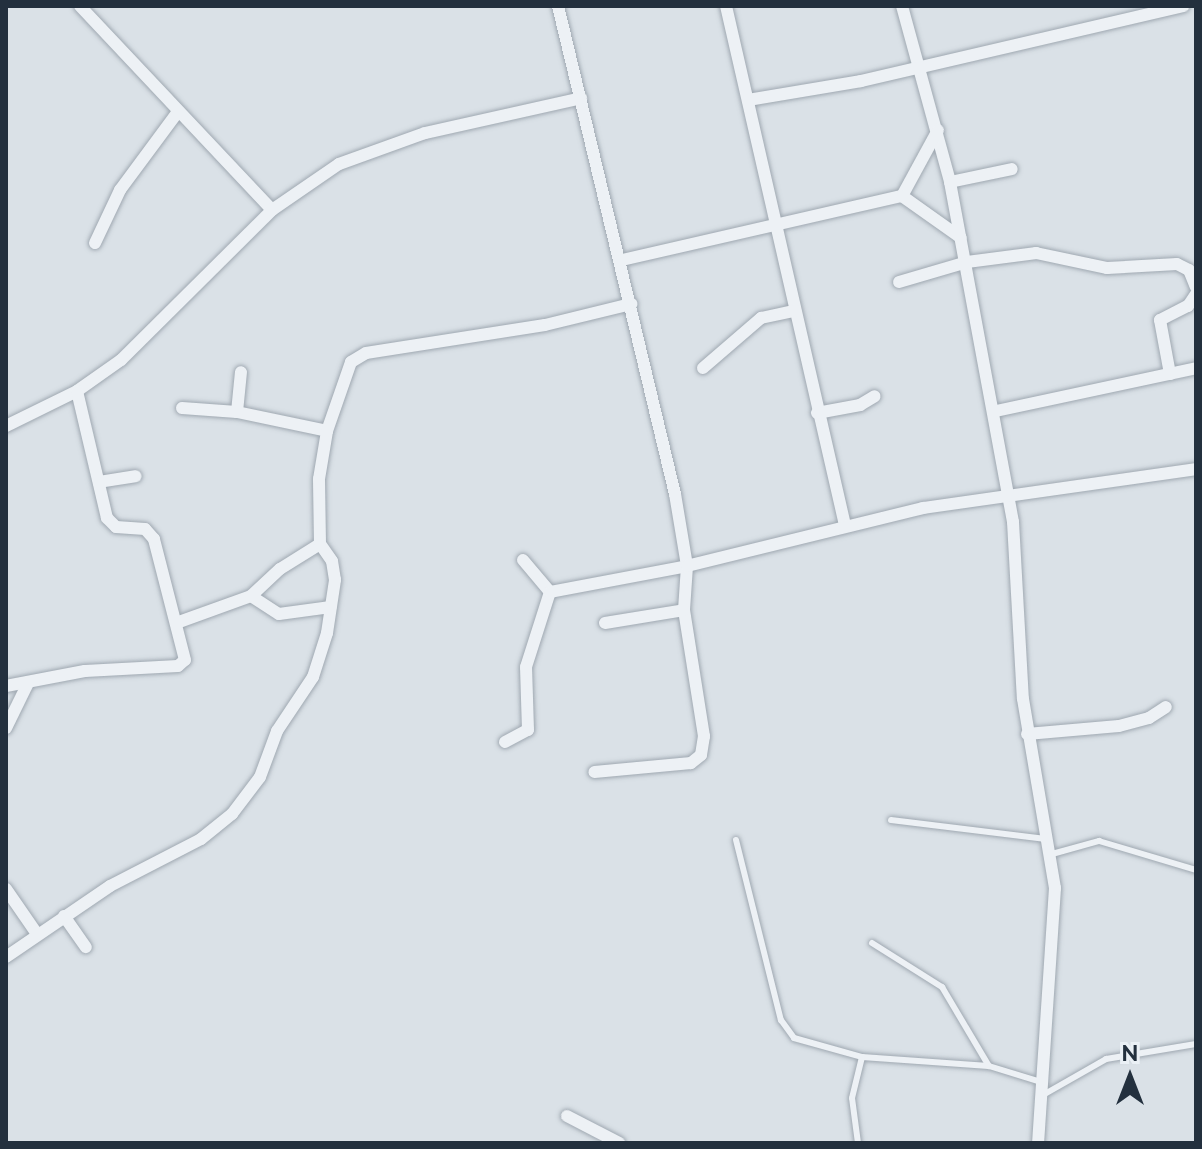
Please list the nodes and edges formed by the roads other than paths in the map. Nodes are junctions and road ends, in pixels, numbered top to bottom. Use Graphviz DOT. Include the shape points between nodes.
graph roads {
  1 [pos="80,6"];
  2 [pos="558,6"];
  3 [pos="726,6"];
  4 [pos="902,6"];
  5 [pos="1183,6"];
  6 [pos="921,68"];
  7 [pos="581,98"];
  8 [pos="748,100"];
  9 [pos="177,113"];
  10 [pos="938,130"];
  11 [pos="1012,169"];
  12 [pos="950,182"];
  13 [pos="902,196"];
  14 [pos="272,210"];
  15 [pos="777,223"];
  16 [pos="961,238"];
  17 [pos="95,243"];
  18 [pos="622,260"];
  19 [pos="967,262"];
  20 [pos="899,282"];
  21 [pos="1196,287"];
  22 [pos="1196,294"];
  23 [pos="631,304"];
  24 [pos="795,311"];
  25 [pos="703,368"];
  26 [pos="1196,368"];
  27 [pos="241,372"];
  28 [pos="1170,374"];
  29 [pos="77,391"];
  30 [pos="875,396"];
  31 [pos="182,408"];
  32 [pos="996,411"];
  33 [pos="237,412"];
  34 [pos="817,413"];
  35 [pos="6,426"];
  36 [pos="327,431"];
  37 [pos="1196,469"];
  38 [pos="136,476"];
  39 [pos="99,482"];
  40 [pos="1009,492"];
  41 [pos="845,525"];
  42 [pos="320,544"];
  43 [pos="523,560"];
  44 [pos="687,566"];
  45 [pos="550,592"];
  46 [pos="251,596"];
  47 [pos="331,607"];
  48 [pos="684,610"];
  49 [pos="179,622"];
  50 [pos="605,623"];
  51 [pos="28,683"];
  52 [pos="6,686"];
  53 [pos="1166,707"];
  54 [pos="6,728"];
  55 [pos="1027,734"];
  56 [pos="505,742"];
  57 [pos="594,772"];
  58 [pos="891,820"];
  59 [pos="1050,839"];
  60 [pos="736,840"];
  61 [pos="1052,854"];
  62 [pos="1196,870"];
  63 [pos="6,889"];
  64 [pos="64,916"];
  65 [pos="37,934"];
  66 [pos="872,943"];
  67 [pos="86,947"];
  68 [pos="6,957"];
  69 [pos="1196,1044"];
  70 [pos="862,1057"];
  71 [pos="989,1066"];
  72 [pos="1041,1082"];
  73 [pos="1041,1096"];
  74 [pos="567,1116"];
  75 [pos="619,1143"];
  76 [pos="858,1143"];
  77 [pos="1038,1143"];
  1 -- 9 [label="street"];
  2 -- 7 [label="street"];
  3 -- 8 [label="street"];
  4 -- 6 [label="street"];
  5 -- 6 [label="street"];
  6 -- 8 [label="street"];
  6 -- 10 [label="street"];
  7 -- 14 [label="street" via="397,141 339,164"];
  7 -- 18 [label="street"];
  8 -- 15 [label="street"];
  9 -- 14 [label="street"];
  9 -- 17 [label="street" via="120,190"];
  10 -- 12 [label="street"];
  10 -- 13 [label="street"];
  11 -- 12 [label="street"];
  12 -- 16 [label="street"];
  13 -- 15 [label="street"];
  13 -- 16 [label="street"];
  14 -- 29 [label="street" via="121,360"];
  15 -- 18 [label="street"];
  15 -- 24 [label="street"];
  16 -- 19 [label="street"];
  18 -- 23 [label="street"];
  19 -- 20 [label="street"];
  19 -- 21 [label="street" via="1036,253 1107,268 1165,262 1189,270"];
  19 -- 32 [label="street"];
  22 -- 28 [label="street" via="1188,306 1160,320"];
  23 -- 36 [label="street" via="545,325 359,356 348,365"];
  23 -- 44 [label="street"];
  24 -- 25 [label="street" via="754,323"];
  24 -- 34 [label="street"];
  26 -- 28 [label="street"];
  27 -- 33 [label="street"];
  28 -- 32 [label="street"];
  29 -- 35 [label="street"];
  29 -- 39 [label="street"];
  30 -- 34 [label="street" via="860,405"];
  31 -- 33 [label="street"];
  32 -- 40 [label="street"];
  33 -- 36 [label="street"];
  34 -- 41 [label="street"];
  36 -- 42 [label="street" via="319,479"];
  37 -- 40 [label="street"];
  38 -- 39 [label="street"];
  39 -- 49 [label="street" via="109,521 145,529 154,539"];
  40 -- 41 [label="street"];
  40 -- 55 [label="street"];
  41 -- 44 [label="street"];
  42 -- 46 [label="street" via="280,569"];
  42 -- 47 [label="street" via="333,564"];
  43 -- 45 [label="street"];
  44 -- 45 [label="street"];
  44 -- 48 [label="street"];
  45 -- 56 [label="street" via="526,667 528,730"];
  46 -- 47 [label="street" via="279,614"];
  46 -- 49 [label="street"];
  47 -- 64 [label="street" via="313,677 277,731 260,777 243,802 201,839 128,875"];
  48 -- 50 [label="street"];
  48 -- 57 [label="street" via="704,736 701,755 667,769"];
  49 -- 51 [label="street" via="182,664 85,671"];
  51 -- 52 [label="street"];
  51 -- 54 [label="street"];
  53 -- 55 [label="street" via="1119,726"];
  55 -- 59 [label="street"];
  58 -- 59 [label="lane"];
  59 -- 61 [label="street"];
  60 -- 70 [label="lane" via="784,1027 803,1043"];
  61 -- 62 [label="lane" via="1099,841"];
  61 -- 72 [label="street" via="1055,937"];
  63 -- 65 [label="street"];
  64 -- 65 [label="street"];
  64 -- 67 [label="street"];
  65 -- 68 [label="street"];
  66 -- 71 [label="lane" via="946,991 962,1029"];
  69 -- 73 [label="lane" via="1106,1059"];
  70 -- 71 [label="lane"];
  70 -- 76 [label="lane" via="852,1098"];
  71 -- 72 [label="lane"];
  72 -- 73 [label="street"];
  73 -- 77 [label="street"];
  74 -- 75 [label="street"];
}
